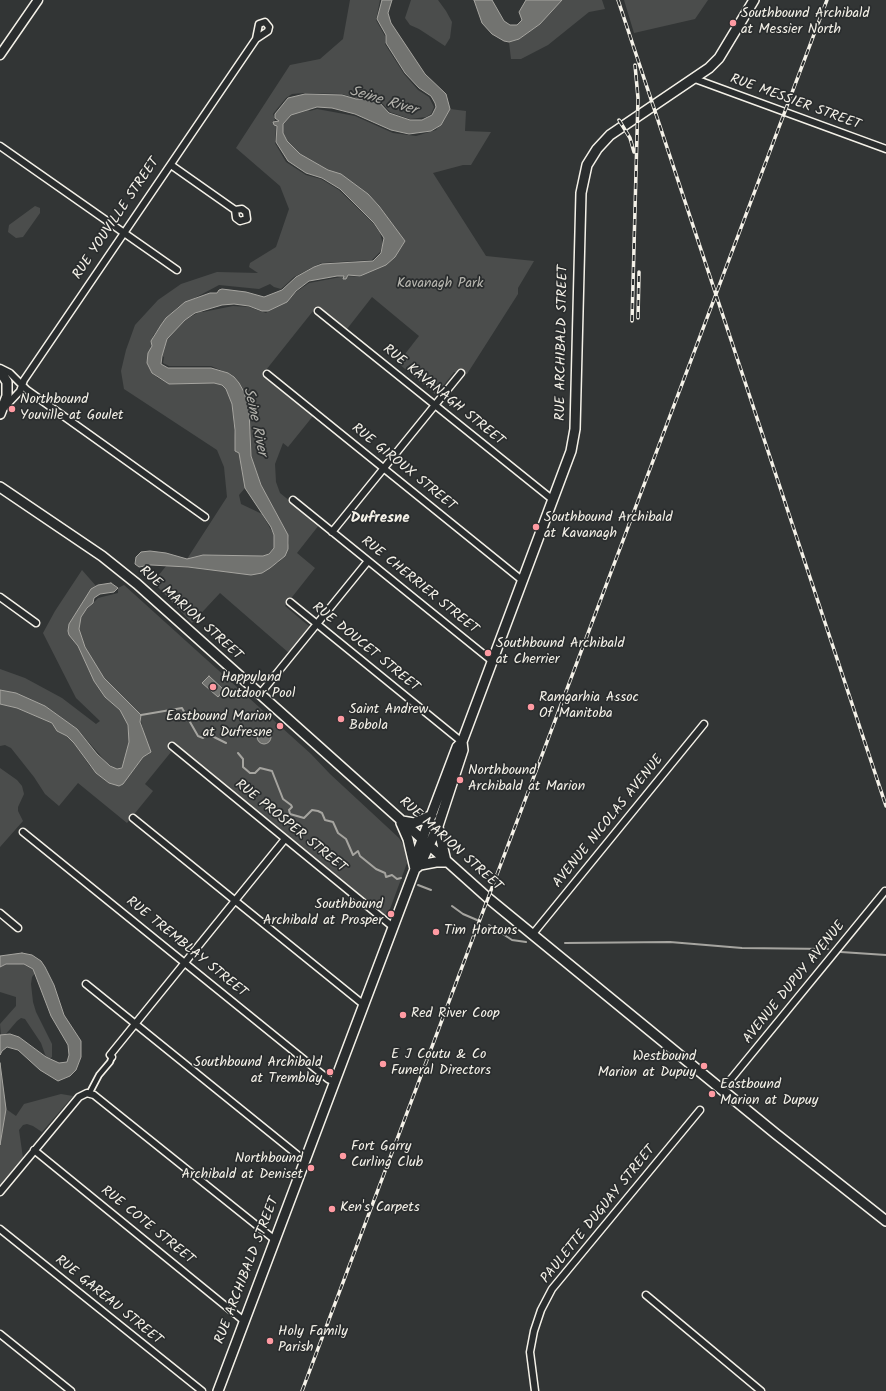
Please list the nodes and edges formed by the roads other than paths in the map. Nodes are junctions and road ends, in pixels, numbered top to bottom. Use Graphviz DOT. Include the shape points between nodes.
graph roads {
  1 [pos="38,0"];
  2 [pos="754,0"];
  3 [pos="256,39"];
  4 [pos="0,55"];
  5 [pos="695,79"];
  6 [pos="0,146"];
  7 [pos="886,149"];
  8 [pos="171,165"];
  9 [pos="235,210"];
  10 [pos="125,232"];
  11 [pos="177,270"];
  12 [pos="318,311"];
  13 [pos="0,368"];
  14 [pos="0,371"];
  15 [pos="461,373"];
  16 [pos="267,374"];
  17 [pos="22,384"];
  18 [pos="435,405"];
  19 [pos="1,412"];
  20 [pos="384,468"];
  21 [pos="0,487"];
  22 [pos="293,500"];
  23 [pos="553,500"];
  24 [pos="205,517"];
  25 [pos="332,532"];
  26 [pos="368,561"];
  27 [pos="523,581"];
  28 [pos="0,597"];
  29 [pos="290,602"];
  30 [pos="36,623"];
  31 [pos="316,624"];
  32 [pos="492,661"];
  33 [pos="260,694"];
  34 [pos="704,724"];
  35 [pos="462,742"];
  36 [pos="172,746"];
  37 [pos="432,815"];
  38 [pos="133,818"];
  39 [pos="401,821"];
  40 [pos="438,826"];
  41 [pos="23,832"];
  42 [pos="285,838"];
  43 [pos="425,843"];
  44 [pos="446,862"];
  45 [pos="415,867"];
  46 [pos="886,891"];
  47 [pos="235,900"];
  48 [pos="0,913"];
  49 [pos="393,926"];
  50 [pos="18,928"];
  51 [pos="532,934"];
  52 [pos="185,962"];
  53 [pos="86,984"];
  54 [pos="364,1005"];
  55 [pos="135,1025"];
  56 [pos="112,1057"];
  57 [pos="334,1082"];
  58 [pos="722,1090"];
  59 [pos="88,1093"];
  60 [pos="700,1110"];
  61 [pos="34,1150"];
  62 [pos="305,1161"];
  63 [pos="0,1192"];
  64 [pos="886,1220"];
  65 [pos="0,1229"];
  66 [pos="275,1240"];
  67 [pos="646,1295"];
  68 [pos="244,1321"];
  69 [pos="0,1334"];
  70 [pos="71,1391"];
  71 [pos="202,1391"];
  72 [pos="218,1391"];
  73 [pos="535,1391"];
  74 [pos="761,1391"];
  1 -- 4 [label="street"];
  2 -- 5 [label="main road, RUE ARCHIBALD STREET" via="719,58"];
  3 -- 8 [label="street, RUE YOUVILLE STREET"];
  5 -- 7 [label="street, RUE MESSIER STREET"];
  5 -- 23 [label="main road, RUE ARCHIBALD STREET" via="610,135 596,148 585,173 580,216 575,430 568,461"];
  6 -- 10 [label="street"];
  8 -- 9 [label="street"];
  8 -- 10 [label="street, RUE YOUVILLE STREET"];
  10 -- 11 [label="street"];
  10 -- 17 [label="street, RUE YOUVILLE STREET"];
  12 -- 18 [label="street, RUE KAVANAGH STREET"];
  13 -- 17 [label="street"];
  14 -- 19 [label="main road" via="7,382"];
  15 -- 18 [label="street"];
  16 -- 20 [label="street, RUE GIROUX STREET"];
  17 -- 19 [label="street, RUE YOUVILLE STREET"];
  17 -- 24 [label="street"];
  18 -- 20 [label="street"];
  18 -- 23 [label="street, RUE KAVANAGH STREET"];
  20 -- 25 [label="street"];
  20 -- 27 [label="street, RUE GIROUX STREET"];
  21 -- 33 [label="main road, RUE MARION STREET" via="102,556"];
  22 -- 25 [label="street, RUE CHERRIER STREET"];
  23 -- 27 [label="main road, RUE ARCHIBALD STREET"];
  25 -- 26 [label="street, RUE CHERRIER STREET"];
  26 -- 31 [label="street"];
  26 -- 32 [label="street, RUE CHERRIER STREET"];
  27 -- 32 [label="main road, RUE ARCHIBALD STREET"];
  28 -- 30 [label="street"];
  29 -- 31 [label="street, RUE DOUCET STREET"];
  31 -- 33 [label="street"];
  31 -- 35 [label="street, RUE DOUCET STREET"];
  32 -- 35 [label="main road, RUE ARCHIBALD STREET"];
  33 -- 39 [label="main road, RUE MARION STREET"];
  34 -- 51 [label="street, AVENUE NICOLAS AVENUE"];
  35 -- 37 [label="main road, RUE ARCHIBALD STREET" via="457,747"];
  35 -- 40 [label="main road, RUE ARCHIBALD STREET" via="463,750"];
  36 -- 42 [label="street, RUE PROSPER STREET"];
  37 -- 39 [label="main road" via="411,823"];
  37 -- 43 [label="main road, RUE ARCHIBALD STREET"];
  38 -- 47 [label="street"];
  39 -- 43 [label="main road, RUE MARION STREET"];
  39 -- 45 [label="main road"];
  40 -- 43 [label="main road, RUE ARCHIBALD STREET"];
  40 -- 44 [label="main road"];
  41 -- 52 [label="street, RUE TREMBLAY STREET"];
  42 -- 47 [label="street"];
  42 -- 49 [label="street, RUE PROSPER STREET"];
  43 -- 44 [label="main road, RUE MARION STREET"];
  43 -- 45 [label="main road, RUE ARCHIBALD STREET"];
  44 -- 45 [label="main road"];
  44 -- 51 [label="main road, RUE MARION STREET"];
  45 -- 49 [label="main road, RUE ARCHIBALD STREET"];
  46 -- 58 [label="street, AVENUE DUPUY AVENUE"];
  47 -- 52 [label="street"];
  47 -- 54 [label="street"];
  48 -- 50 [label="street"];
  49 -- 54 [label="main road, RUE ARCHIBALD STREET"];
  51 -- 58 [label="main road, RUE MARION STREET"];
  52 -- 55 [label="street"];
  52 -- 57 [label="street, RUE TREMBLAY STREET"];
  53 -- 55 [label="street"];
  54 -- 57 [label="main road, RUE ARCHIBALD STREET"];
  55 -- 56 [label="street" via="110,1056"];
  55 -- 62 [label="street"];
  56 -- 59 [label="street"];
  57 -- 62 [label="main road, RUE ARCHIBALD STREET"];
  58 -- 64 [label="main road, RUE MARION STREET"];
  59 -- 61 [label="street" via="79,1097"];
  59 -- 66 [label="street"];
  60 -- 73 [label="street, PAULETTE DUGUAY STREET" via="552,1289 541,1310 530,1352"];
  61 -- 63 [label="street"];
  61 -- 68 [label="street, RUE COTE STREET"];
  62 -- 66 [label="main road, RUE ARCHIBALD STREET"];
  65 -- 71 [label="street, RUE GAREAU STREET"];
  66 -- 68 [label="main road, RUE ARCHIBALD STREET"];
  67 -- 74 [label="street"];
  68 -- 72 [label="main road, RUE ARCHIBALD STREET"];
  69 -- 70 [label="street"];
}
